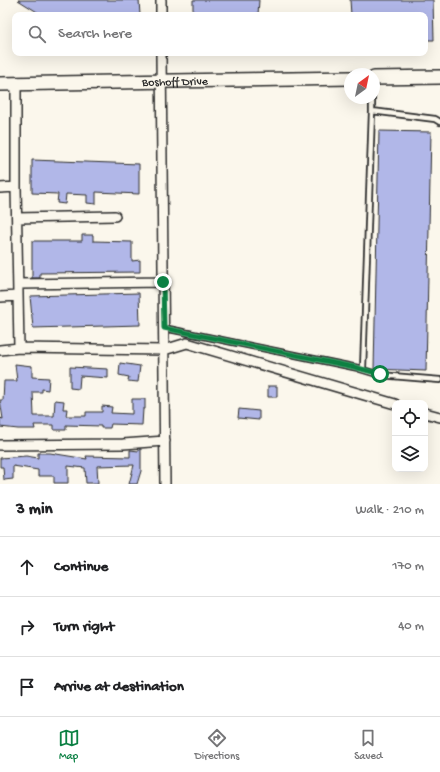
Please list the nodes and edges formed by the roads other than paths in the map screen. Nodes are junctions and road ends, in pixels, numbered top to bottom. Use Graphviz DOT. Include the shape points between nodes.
graph roads {
  1 [pos="161,0"];
  2 [pos="161,12"];
  3 [pos="161,56"];
  4 [pos="440,77"];
  5 [pos="344,78"];
  6 [pos="380,78"];
  7 [pos="162,82"];
  8 [pos="0,84"];
  9 [pos="16,84"];
  10 [pos="372,104"];
  11 [pos="372,110"];
  12 [pos="440,122"];
  13 [pos="0,188"];
  14 [pos="16,188"];
  15 [pos="115,216"];
  16 [pos="17,218"];
  17 [pos="163,282"];
  18 [pos="19,284"];
  19 [pos="18,296"];
  20 [pos="0,297"];
  21 [pos="164,328"];
  22 [pos="19,348"];
  23 [pos="0,350"];
  24 [pos="164,350"];
  25 [pos="360,369"];
  26 [pos="440,380"];
  27 [pos="392,403"];
  28 [pos="428,414"];
  29 [pos="440,417"];
  30 [pos="165,441"];
  31 [pos="0,446"];
  32 [pos="165,484"];
  1 -- 2 [label="street"];
  3 -- 7 [label="street"];
  4 -- 6 [label="main road"];
  5 -- 7 [label="main road, Boshoff Drive"];
  7 -- 9 [label="main road, Boshoff Drive"];
  7 -- 17 [label="street"];
  8 -- 9 [label="main road, Boshoff Drive"];
  9 -- 14 [label="street"];
  10 -- 11 [label="lane"];
  11 -- 12 [label="lane" via="435,119"];
  11 -- 25 [label="lane" via="363,369"];
  13 -- 14 [label="street"];
  14 -- 16 [label="street"];
  15 -- 16 [label="street"];
  16 -- 18 [label="street"];
  17 -- 18 [label="street"];
  17 -- 21 [label="street"];
  18 -- 19 [label="street"];
  19 -- 20 [label="street"];
  19 -- 22 [label="street"];
  21 -- 24 [label="street"];
  21 -- 25 [label="lane"];
  22 -- 23 [label="street"];
  22 -- 24 [label="street"];
  24 -- 27 [label="street" via="187,343"];
  24 -- 30 [label="street"];
  25 -- 26 [label="lane" via="380,374"];
  28 -- 29 [label="street"];
  30 -- 31 [label="street"];
  30 -- 32 [label="street"];
}
